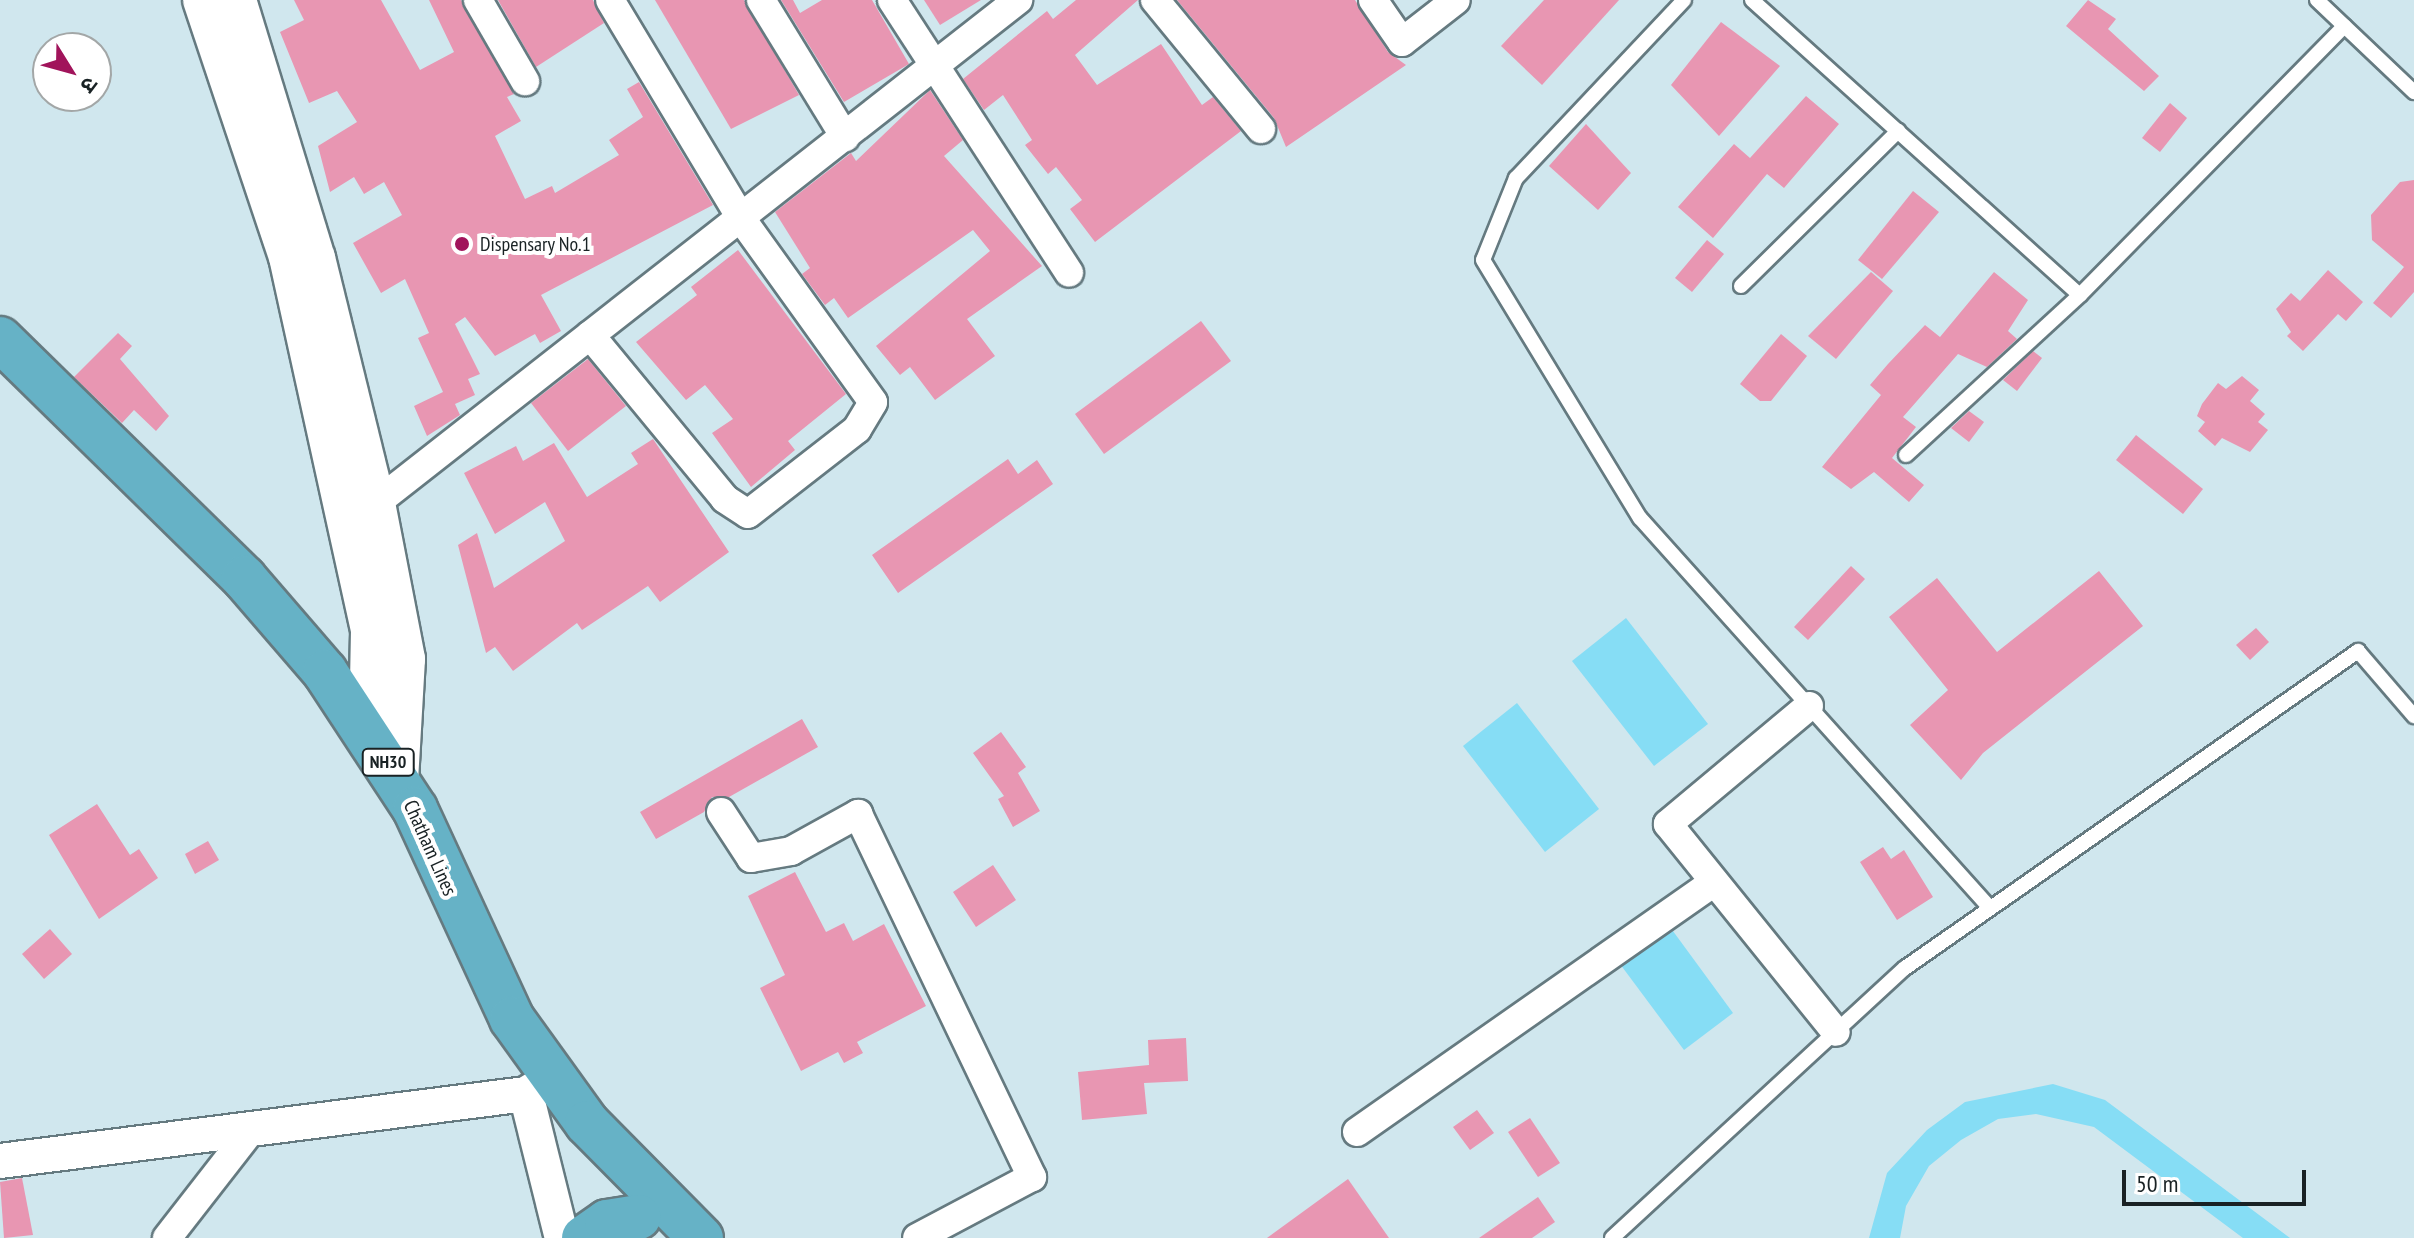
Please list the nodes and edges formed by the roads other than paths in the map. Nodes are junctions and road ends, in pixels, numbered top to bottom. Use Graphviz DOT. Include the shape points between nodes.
graph roads {
  1 [pos="202,0"];
  2 [pos="237,0"];
  3 [pos="478,0"];
  4 [pos="610,0"];
  5 [pos="761,0"];
  6 [pos="892,0"];
  7 [pos="1018,0"];
  8 [pos="1155,0"];
  9 [pos="1373,0"];
  10 [pos="1456,0"];
  11 [pos="1684,0"];
  12 [pos="1752,0"];
  13 [pos="2317,0"];
  14 [pos="2344,26"];
  15 [pos="935,65"];
  16 [pos="525,81"];
  17 [pos="2414,92"];
  18 [pos="1261,129"];
  19 [pos="1898,131"];
  20 [pos="845,137"];
  21 [pos="741,218"];
  22 [pos="1069,273"];
  23 [pos="1741,286"];
  24 [pos="2080,295"];
  25 [pos="590,335"];
  26 [pos="0,339"];
  27 [pos="0,370"];
  28 [pos="1906,455"];
  29 [pos="376,503"];
  30 [pos="1809,706"];
  31 [pos="2411,706"];
  32 [pos="368,731"];
  33 [pos="399,782"];
  34 [pos="721,812"];
  35 [pos="1714,882"];
  36 [pos="1990,908"];
  37 [pos="1836,1032"];
  38 [pos="539,1086"];
  39 [pos="252,1129"];
  40 [pos="1357,1132"];
  41 [pos="0,1161"];
  42 [pos="650,1228"];
  43 [pos="167,1238"];
  44 [pos="562,1238"];
  45 [pos="584,1238"];
  46 [pos="701,1238"];
  47 [pos="917,1238"];
  48 [pos="1612,1238"];
  1 -- 32 [label="main road" via="288,257 370,631"];
  2 -- 29 [label="main road" via="316,258"];
  3 -- 16 [label="street"];
  4 -- 21 [label="street"];
  5 -- 20 [label="street"];
  6 -- 15 [label="street"];
  7 -- 15 [label="street"];
  8 -- 18 [label="street"];
  9 -- 10 [label="street" via="1402,42"];
  11 -- 30 [label="lane" via="1516,178 1483,260 1640,518"];
  12 -- 19 [label="lane"];
  13 -- 14 [label="lane"];
  14 -- 17 [label="lane"];
  14 -- 24 [label="lane"];
  15 -- 20 [label="street"];
  15 -- 22 [label="street"];
  19 -- 23 [label="lane"];
  19 -- 24 [label="lane"];
  20 -- 21 [label="street"];
  21 -- 25 [label="street"];
  21 -- 25 [label="street" via="873,402 857,429 748,514 725,499"];
  24 -- 28 [label="lane"];
  25 -- 29 [label="street"];
  26 -- 32 [label="highway, Chatham Lines / NH30" via="244,578"];
  27 -- 38 [label="highway, Chatham Lines / NH30" via="200,568 334,725 369,777 475,1010"];
  29 -- 33 [label="main road" via="406,659"];
  30 -- 35 [label="street" via="1668,824"];
  30 -- 36 [label="lane"];
  31 -- 36 [label="lane" via="2358,651"];
  32 -- 33 [label="highway, Chatham Lines / NH30"];
  33 -- 38 [label="highway, Chatham Lines / NH30"];
  34 -- 47 [label="street" via="751,858 791,851 858,814 1032,1177"];
  35 -- 37 [label="street"];
  35 -- 40 [label="street"];
  36 -- 37 [label="lane" via="1905,968"];
  37 -- 48 [label="lane"];
  38 -- 39 [label="street"];
  38 -- 42 [label="highway, Chatham Lines / NH30"];
  38 -- 44 [label="street"];
  38 -- 46 [label="highway, Chatham Lines / NH30"];
  39 -- 41 [label="street"];
  39 -- 43 [label="street"];
  42 -- 45 [label="highway" via="607,1222"];
}
